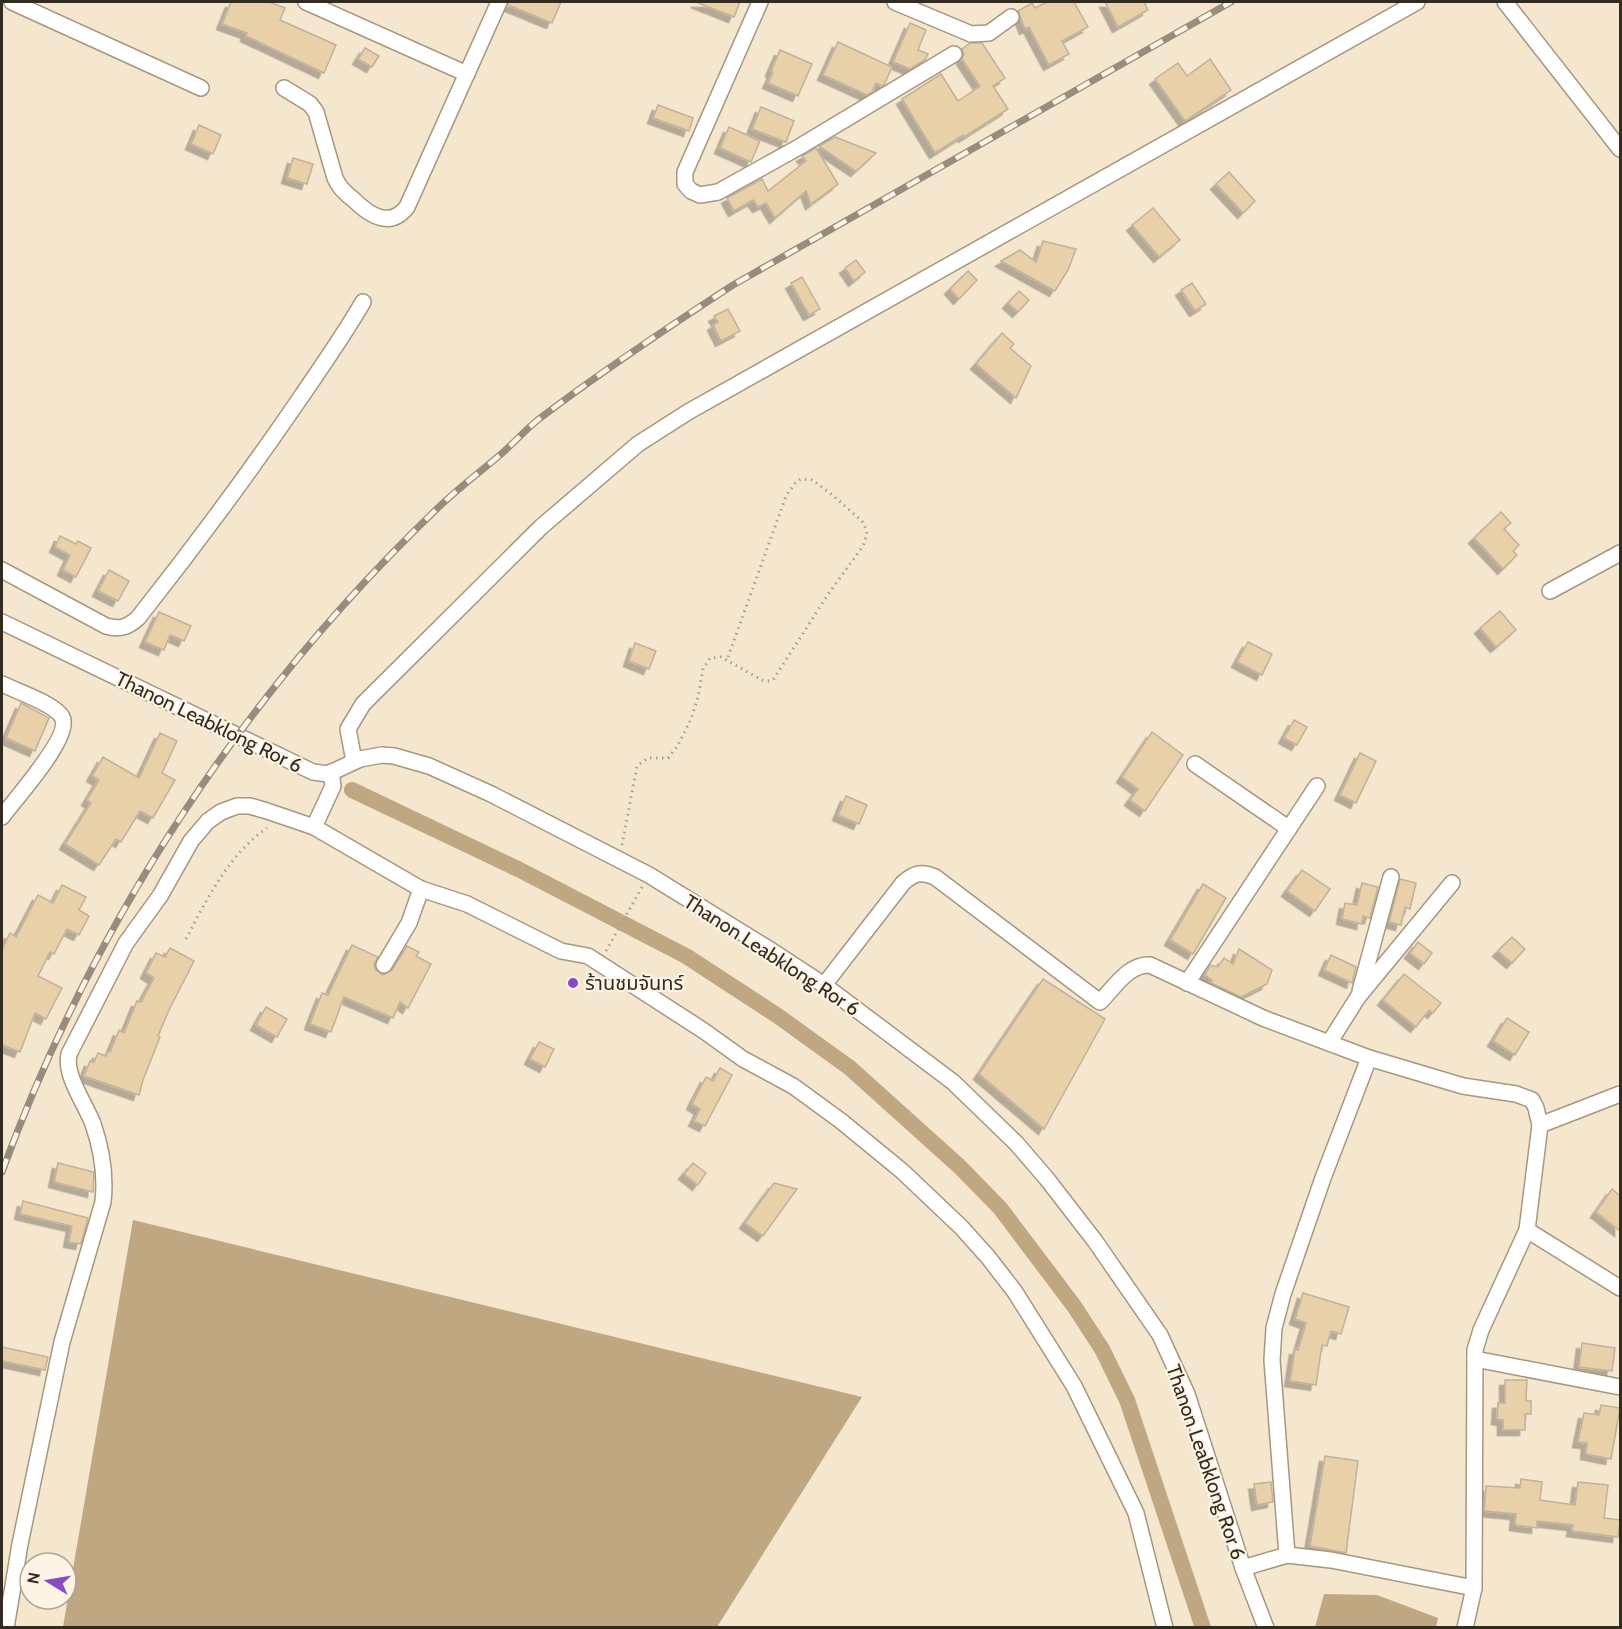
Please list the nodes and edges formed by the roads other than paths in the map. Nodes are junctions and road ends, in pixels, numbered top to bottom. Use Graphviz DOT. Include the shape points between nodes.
graph roads {
  1 [pos="12,2"];
  2 [pos="306,2"];
  3 [pos="499,2"];
  4 [pos="759,2"];
  5 [pos="895,2"];
  6 [pos="1418,2"];
  7 [pos="1505,2"];
  8 [pos="1011,17"];
  9 [pos="954,54"];
  10 [pos="467,74"];
  11 [pos="201,88"];
  12 [pos="284,88"];
  13 [pos="1620,149"];
  14 [pos="363,302"];
  15 [pos="1620,553"];
  16 [pos="2,570"];
  17 [pos="1550,591"];
  18 [pos="2,622"];
  19 [pos="2,684"];
  20 [pos="354,761"];
  21 [pos="1195,764"];
  22 [pos="331,772"];
  23 [pos="1317,786"];
  24 [pos="2,817"];
  25 [pos="314,826"];
  26 [pos="1288,828"];
  27 [pos="1391,877"];
  28 [pos="1452,883"];
  29 [pos="421,889"];
  30 [pos="384,965"];
  31 [pos="1187,983"];
  32 [pos="824,985"];
  33 [pos="1358,997"];
  34 [pos="1329,1043"];
  35 [pos="1369,1058"];
  36 [pos="1620,1094"];
  37 [pos="1540,1125"];
  38 [pos="1527,1230"];
  39 [pos="1620,1288"];
  40 [pos="1475,1359"];
  41 [pos="1620,1387"];
  42 [pos="1287,1555"];
  43 [pos="1243,1568"];
  44 [pos="1474,1588"];
  45 [pos="6,1628"];
  46 [pos="1165,1628"];
  47 [pos="1266,1628"];
  48 [pos="1465,1628"];
  1 -- 11 [label="street"];
  2 -- 10 [label="street"];
  3 -- 10 [label="street"];
  4 -- 9 [label="street" via="685,172 685,184 698,195 715,194 756,172"];
  5 -- 8 [label="street" via="975,35 989,33"];
  6 -- 20 [label="street" via="688,412 638,444 542,527 363,704 348,729"];
  7 -- 13 [label="street"];
  10 -- 12 [label="street" via="407,207 388,218 371,215 340,188 316,112"];
  14 -- 16 [label="street" via="203,537 131,625 106,626"];
  15 -- 17 [label="street"];
  18 -- 22 [label="street, Thanon Leabklong Ror 6" via="305,769 321,774"];
  19 -- 24 [label="street" via="58,712 64,723 50,753"];
  20 -- 22 [label="street, Thanon Leabklong Ror 6"];
  20 -- 32 [label="street, Thanon Leabklong Ror 6" via="382,755 402,758 492,794 649,875"];
  21 -- 26 [label="street"];
  22 -- 25 [label="street" via="333,786"];
  23 -- 26 [label="street"];
  25 -- 29 [label="street"];
  25 -- 45 [label="street" via="254,807 237,806 221,812 200,830 126,943 69,1054 68,1068 90,1117 103,1160 103,1202 62,1342"];
  26 -- 31 [label="street"];
  27 -- 33 [label="street"];
  28 -- 33 [label="street"];
  29 -- 30 [label="street" via="409,922"];
  29 -- 46 [label="street" via="467,904 561,951 588,956 817,1103 902,1171 961,1227 1015,1292 1074,1386 1136,1513"];
  31 -- 32 [label="street" via="1150,965 1139,965 1100,1002 935,877 918,873 903,883"];
  31 -- 34 [label="street"];
  32 -- 43 [label="street, Thanon Leabklong Ror 6" via="953,1082 1016,1143 1095,1241 1160,1335 1173,1362"];
  33 -- 34 [label="street"];
  34 -- 35 [label="street"];
  35 -- 37 [label="street" via="1463,1086 1523,1096 1532,1100"];
  35 -- 42 [label="street" via="1301,1238 1274,1328 1272,1360"];
  36 -- 37 [label="street"];
  37 -- 38 [label="street"];
  38 -- 39 [label="street"];
  38 -- 40 [label="street" via="1478,1336"];
  40 -- 41 [label="street"];
  40 -- 44 [label="street"];
  42 -- 43 [label="street"];
  42 -- 44 [label="street"];
  43 -- 47 [label="street, Thanon Leabklong Ror 6"];
  44 -- 48 [label="street"];
}
